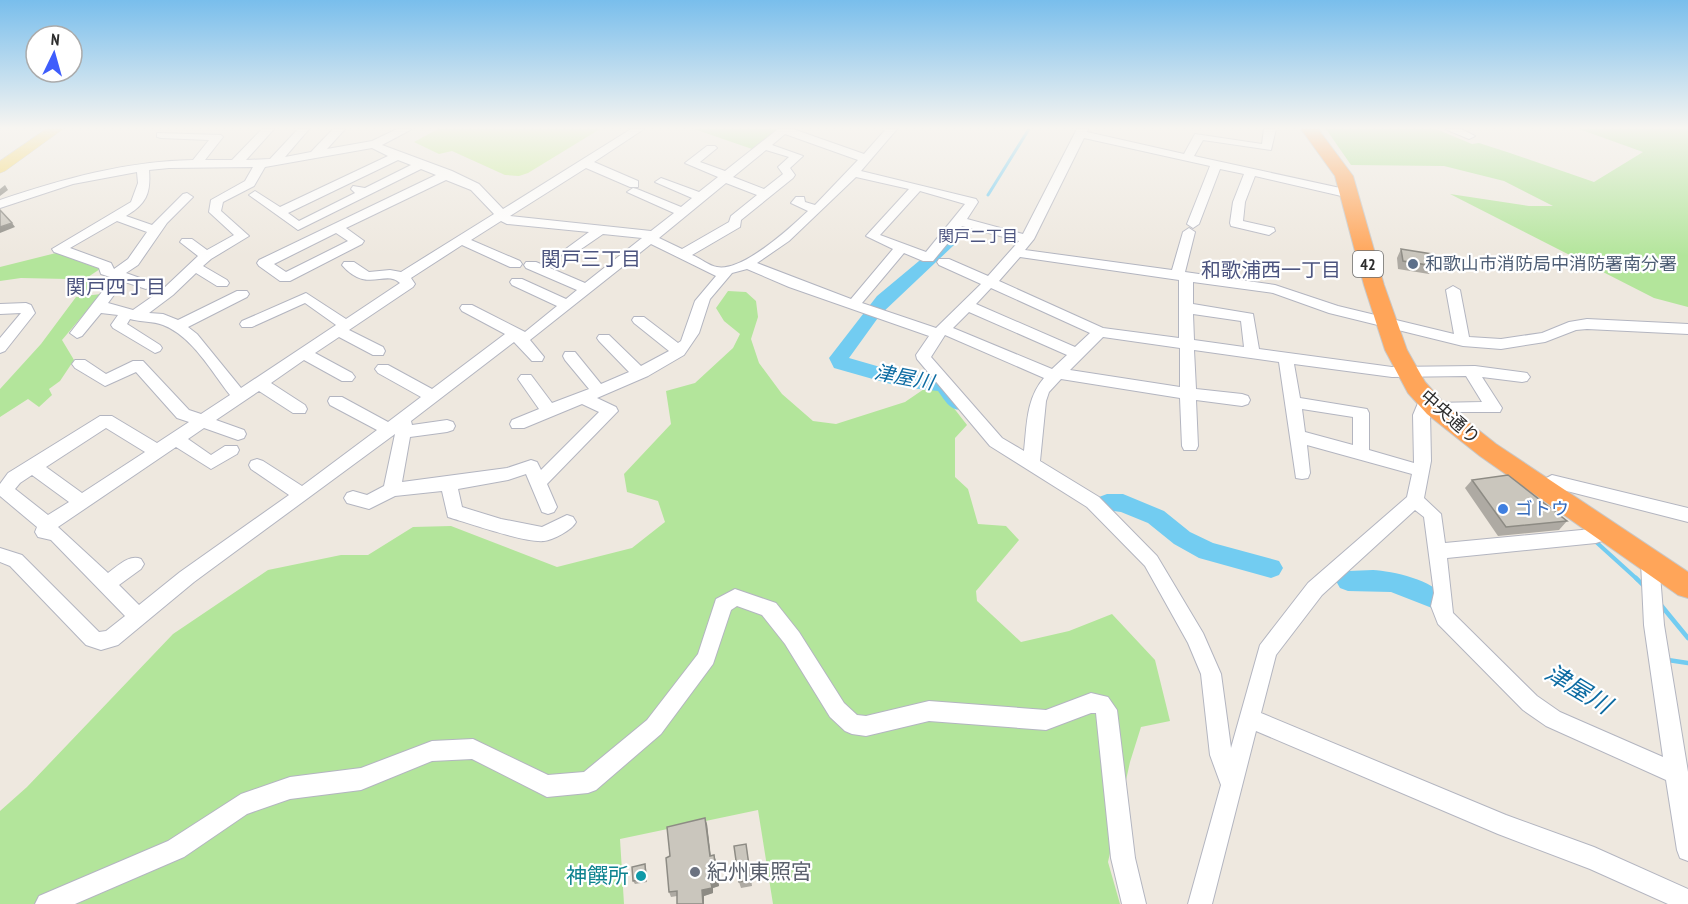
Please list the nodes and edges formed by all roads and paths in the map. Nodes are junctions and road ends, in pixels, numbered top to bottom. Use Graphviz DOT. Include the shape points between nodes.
graph roads {
  1 [pos="121,171"];
  2 [pos="143,171"];
  3 [pos="260,171"];
  4 [pos="364,171"];
  5 [pos="408,171"];
  6 [pos="441,171"];
  7 [pos="574,171"];
  8 [pos="600,171"];
  9 [pos="710,171"];
  10 [pos="732,171"];
  11 [pos="787,171"];
  12 [pos="1061,171"];
  13 [pos="1214,171"];
  14 [pos="1242,171"];
  15 [pos="1340,171"];
  16 [pos="852,173"];
  17 [pos="1250,173"];
  18 [pos="448,174"];
  19 [pos="725,177"];
  20 [pos="661,182"];
  21 [pos="339,183"];
  22 [pos="917,188"];
  23 [pos="366,192"];
  24 [pos="767,194"];
  25 [pos="1350,194"];
  26 [pos="255,195"];
  27 [pos="187,197"];
  28 [pos="700,197"];
  29 [pos="800,200"];
  30 [pos="0,204"];
  31 [pos="817,210"];
  32 [pos="280,212"];
  33 [pos="683,212"];
  34 [pos="504,215"];
  35 [pos="115,216"];
  36 [pos="959,221"];
  37 [pos="337,228"];
  38 [pos="601,229"];
  39 [pos="154,230"];
  40 [pos="1269,231"];
  41 [pos="651,237"];
  42 [pos="1028,239"];
  43 [pos="461,240"];
  44 [pos="187,242"];
  45 [pos="902,249"];
  46 [pos="1017,253"];
  47 [pos="568,254"];
  48 [pos="682,255"];
  49 [pos="206,256"];
  50 [pos="944,262"];
  51 [pos="515,264"];
  52 [pos="747,264"];
  53 [pos="349,265"];
  54 [pos="531,265"];
  55 [pos="194,269"];
  56 [pos="726,273"];
  57 [pos="117,274"];
  58 [pos="403,277"];
  59 [pos="1182,277"];
  60 [pos="989,280"];
  61 [pos="517,282"];
  62 [pos="222,283"];
  63 [pos="146,285"];
  64 [pos="586,289"];
  65 [pos="1453,290"];
  66 [pos="110,291"];
  67 [pos="242,294"];
  68 [pos="567,305"];
  69 [pos="854,305"];
  70 [pos="966,305"];
  71 [pos="95,308"];
  72 [pos="467,308"];
  73 [pos="1186,308"];
  74 [pos="0,309"];
  75 [pos="132,314"];
  76 [pos="639,320"];
  77 [pos="1386,321"];
  78 [pos="247,324"];
  79 [pos="178,326"];
  80 [pos="342,328"];
  81 [pos="1688,329"];
  82 [pos="941,331"];
  83 [pos="1100,332"];
  84 [pos="76,333"];
  85 [pos="517,336"];
  86 [pos="604,338"];
  87 [pos="1463,341"];
  88 [pos="1187,344"];
  89 [pos="0,348"];
  90 [pos="154,348"];
  91 [pos="378,351"];
  92 [pos="679,351"];
  93 [pos="1252,353"];
  94 [pos="304,354"];
  95 [pos="1078,354"];
  96 [pos="570,356"];
  97 [pos="537,357"];
  98 [pos="1286,358"];
  99 [pos="80,364"];
  100 [pos="383,369"];
  101 [pos="1407,372"];
  102 [pos="1470,372"];
  103 [pos="639,373"];
  104 [pos="1057,375"];
  105 [pos="347,377"];
  106 [pos="1522,377"];
  107 [pos="526,379"];
  108 [pos="259,383"];
  109 [pos="598,390"];
  110 [pos="1188,394"];
  111 [pos="239,396"];
  112 [pos="432,396"];
  113 [pos="582,397"];
  114 [pos="1242,400"];
  115 [pos="336,401"];
  116 [pos="1293,402"];
  117 [pos="1431,404"];
  118 [pos="299,409"];
  119 [pos="549,411"];
  120 [pos="202,423"];
  121 [pos="518,424"];
  122 [pos="447,426"];
  123 [pos="397,427"];
  124 [pos="238,434"];
  125 [pos="1297,436"];
  126 [pos="177,440"];
  127 [pos="1190,446"];
  128 [pos="231,450"];
  129 [pos="158,452"];
  130 [pos="1360,453"];
  131 [pos="1031,463"];
  132 [pos="257,465"];
  133 [pos="33,467"];
  134 [pos="1422,471"];
  135 [pos="1302,473"];
  136 [pos="538,483"];
  137 [pos="449,484"];
  138 [pos="1543,488"];
  139 [pos="392,490"];
  140 [pos="302,495"];
  141 [pos="353,498"];
  142 [pos="1415,500"];
  143 [pos="82,502"];
  144 [pos="548,507"];
  145 [pos="1688,515"];
  146 [pos="567,522"];
  147 [pos="47,525"];
  148 [pos="1603,530"];
  149 [pos="1439,551"];
  150 [pos="0,555"];
  151 [pos="1650,562"];
  152 [pos="135,564"];
  153 [pos="105,585"];
  154 [pos="1688,587"];
  155 [pos="139,617"];
  156 [pos="1250,718"];
  157 [pos="1678,774"];
  158 [pos="1231,783"];
  159 [pos="1685,812"];
  160 [pos="1688,850"];
  161 [pos="1688,901"];
  162 [pos="1202,902"];
  163 [pos="47,904"];
  164 [pos="1134,904"];
  1 -- 30 [label="street" via="69,181"];
  2 -- 35 [label="street" via="137,204"];
  3 -- 49 [label="street" via="250,183 217,200 215,212 243,236"];
  4 -- 21 [label="street"];
  5 -- 23 [label="street"];
  6 -- 18 [label="street"];
  7 -- 34 [label="street"];
  8 -- 33 [label="street"];
  9 -- 19 [label="street"];
  10 -- 19 [label="street"];
  11 -- 24 [label="street" via="789,175"];
  12 -- 42 [label="street"];
  13 -- 59 [label="street" via="1191,228"];
  14 -- 17 [label="street"];
  15 -- 25 [label="highway, 中央通り / 42"];
  16 -- 22 [label="street"];
  16 -- 31 [label="street"];
  17 -- 25 [label="street"];
  17 -- 40 [label="street" via="1236,223"];
  18 -- 34 [label="street" via="476,187"];
  18 -- 37 [label="street"];
  19 -- 24 [label="street"];
  19 -- 28 [label="street"];
  20 -- 28 [label="street"];
  21 -- 23 [label="street"];
  21 -- 32 [label="street"];
  22 -- 36 [label="street" via="972,202"];
  22 -- 45 [label="street" via="872,236"];
  23 -- 32 [label="street" via="298,226"];
  24 -- 48 [label="street" via="735,219 735,224"];
  25 -- 77 [label="highway, 中央通り / 42"];
  26 -- 32 [label="street"];
  27 -- 39 [label="street"];
  28 -- 33 [label="street"];
  29 -- 31 [label="street" via="797,203"];
  31 -- 52 [label="street" via="796,230"];
  33 -- 41 [label="street"];
  34 -- 38 [label="street" via="507,220 519,222"];
  34 -- 43 [label="street"];
  35 -- 39 [label="street"];
  35 -- 57 [label="street" via="58,249"];
  36 -- 42 [label="street"];
  36 -- 45 [label="street" via="928,258"];
  37 -- 37 [label="street" via="357,241 285,278 264,263"];
  38 -- 41 [label="street"];
  38 -- 47 [label="street"];
  39 -- 57 [label="street" via="134,262"];
  41 -- 48 [label="street"];
  41 -- 64 [label="street"];
  42 -- 46 [label="street"];
  43 -- 51 [label="street"];
  43 -- 58 [label="street"];
  44 -- 49 [label="street"];
  45 -- 69 [label="street"];
  46 -- 59 [label="street"];
  46 -- 60 [label="street"];
  48 -- 56 [label="street" via="708,269"];
  49 -- 55 [label="street"];
  50 -- 60 [label="street"];
  52 -- 56 [label="street"];
  52 -- 69 [label="street"];
  53 -- 58 [label="street" via="366,277"];
  54 -- 64 [label="street"];
  55 -- 62 [label="street"];
  55 -- 75 [label="street" via="168,292"];
  56 -- 92 [label="street" via="706,294 694,333"];
  57 -- 63 [label="street"];
  58 -- 80 [label="street" via="408,284"];
  59 -- 73 [label="street"];
  59 -- 77 [label="street" via="1275,289 1334,310"];
  60 -- 70 [label="street"];
  60 -- 83 [label="street"];
  61 -- 68 [label="street"];
  64 -- 68 [label="street"];
  65 -- 87 [label="street"];
  66 -- 71 [label="street"];
  67 -- 79 [label="street"];
  68 -- 85 [label="street" via="530,336"];
  69 -- 82 [label="street"];
  70 -- 82 [label="street"];
  70 -- 95 [label="street"];
  71 -- 75 [label="street"];
  71 -- 84 [label="street"];
  72 -- 85 [label="street"];
  73 -- 88 [label="street"];
  73 -- 93 [label="street" via="1248,317"];
  74 -- 89 [label="street" via="26,308 28,313"];
  75 -- 79 [label="street"];
  75 -- 90 [label="street" via="118,325"];
  76 -- 92 [label="street"];
  77 -- 87 [label="street"];
  77 -- 101 [label="highway, 中央通り / 42"];
  78 -- 80 [label="street" via="306,297"];
  79 -- 111 [label="street" via="192,337"];
  80 -- 91 [label="street"];
  80 -- 94 [label="street"];
  81 -- 87 [label="street" via="1587,324 1574,325 1545,338 1501,344"];
  82 -- 104 [label="street"];
  82 -- 131 [label="street" via="924,359 996,442"];
  83 -- 88 [label="street"];
  83 -- 95 [label="street"];
  85 -- 97 [label="street"];
  85 -- 112 [label="street"];
  86 -- 103 [label="street"];
  88 -- 93 [label="street"];
  88 -- 110 [label="street"];
  92 -- 103 [label="street"];
  93 -- 98 [label="street"];
  94 -- 105 [label="street"];
  94 -- 108 [label="street"];
  95 -- 104 [label="street"];
  96 -- 109 [label="street"];
  98 -- 101 [label="street"];
  98 -- 116 [label="street"];
  99 -- 120 [label="street" via="105,381 138,365 183,414"];
  100 -- 112 [label="street"];
  101 -- 102 [label="street"];
  101 -- 117 [label="highway, 中央通り / 42"];
  102 -- 106 [label="street"];
  102 -- 117 [label="street" via="1494,408"];
  103 -- 109 [label="street"];
  104 -- 110 [label="street"];
  104 -- 131 [label="street" via="1048,380 1040,394"];
  107 -- 119 [label="street"];
  108 -- 111 [label="street"];
  108 -- 118 [label="street"];
  109 -- 113 [label="street"];
  110 -- 114 [label="street"];
  110 -- 127 [label="street"];
  111 -- 120 [label="street"];
  112 -- 123 [label="street"];
  113 -- 119 [label="street"];
  113 -- 136 [label="street" via="610,411"];
  115 -- 123 [label="street"];
  116 -- 125 [label="street"];
  116 -- 130 [label="street" via="1360,413"];
  117 -- 134 [label="street" via="1421,416"];
  117 -- 138 [label="highway, 中央通り / 42"];
  119 -- 121 [label="street"];
  120 -- 124 [label="street"];
  120 -- 126 [label="street"];
  122 -- 123 [label="street"];
  123 -- 139 [label="street"];
  123 -- 140 [label="street"];
  125 -- 130 [label="street"];
  125 -- 135 [label="street"];
  126 -- 128 [label="street" via="211,463"];
  126 -- 129 [label="street"];
  129 -- 133 [label="street" via="106,420"];
  129 -- 143 [label="street"];
  130 -- 134 [label="street"];
  131 -- 158 [label="street" via="1094,502 1151,561 1196,639 1211,674 1221,755"];
  132 -- 140 [label="street"];
  133 -- 143 [label="street"];
  133 -- 147 [label="street" via="14,478 5,490"];
  134 -- 142 [label="street"];
  136 -- 137 [label="street" via="531,466"];
  136 -- 144 [label="street"];
  137 -- 139 [label="street"];
  137 -- 146 [label="street" via="453,512 543,534"];
  138 -- 145 [label="street" via="1552,481"];
  138 -- 148 [label="highway, 中央通り / 42"];
  139 -- 141 [label="street" via="369,502"];
  140 -- 155 [label="street" via="187,577"];
  142 -- 149 [label="street" via="1432,514"];
  142 -- 156 [label="street" via="1315,589 1267,651"];
  143 -- 147 [label="street"];
  147 -- 153 [label="street" via="44,531 56,533"];
  148 -- 149 [label="street" via="1596,536"];
  148 -- 151 [label="highway, 中央通り / 42"];
  149 -- 157 [label="street" via="1443,593 1440,606 1445,618 1530,703 1553,719"];
  150 -- 155 [label="street" via="16,560 93,639 111,639"];
  151 -- 154 [label="highway, 中央通り / 42"];
  151 -- 157 [label="street" via="1654,625"];
  152 -- 153 [label="street"];
  153 -- 155 [label="street"];
  156 -- 158 [label="street"];
  156 -- 161 [label="street"];
  157 -- 159 [label="street"];
  158 -- 162 [label="street"];
  159 -- 160 [label="street"];
  163 -- 164 [label="street" via="177,849 241,805 290,788 361,779 432,751 473,749 547,786 588,782 654,727 706,658 723,605 735,597 769,609 837,710 852,724 866,726 929,711 1046,720 1091,703 1101,704 1107,710 1123,858"];
}
